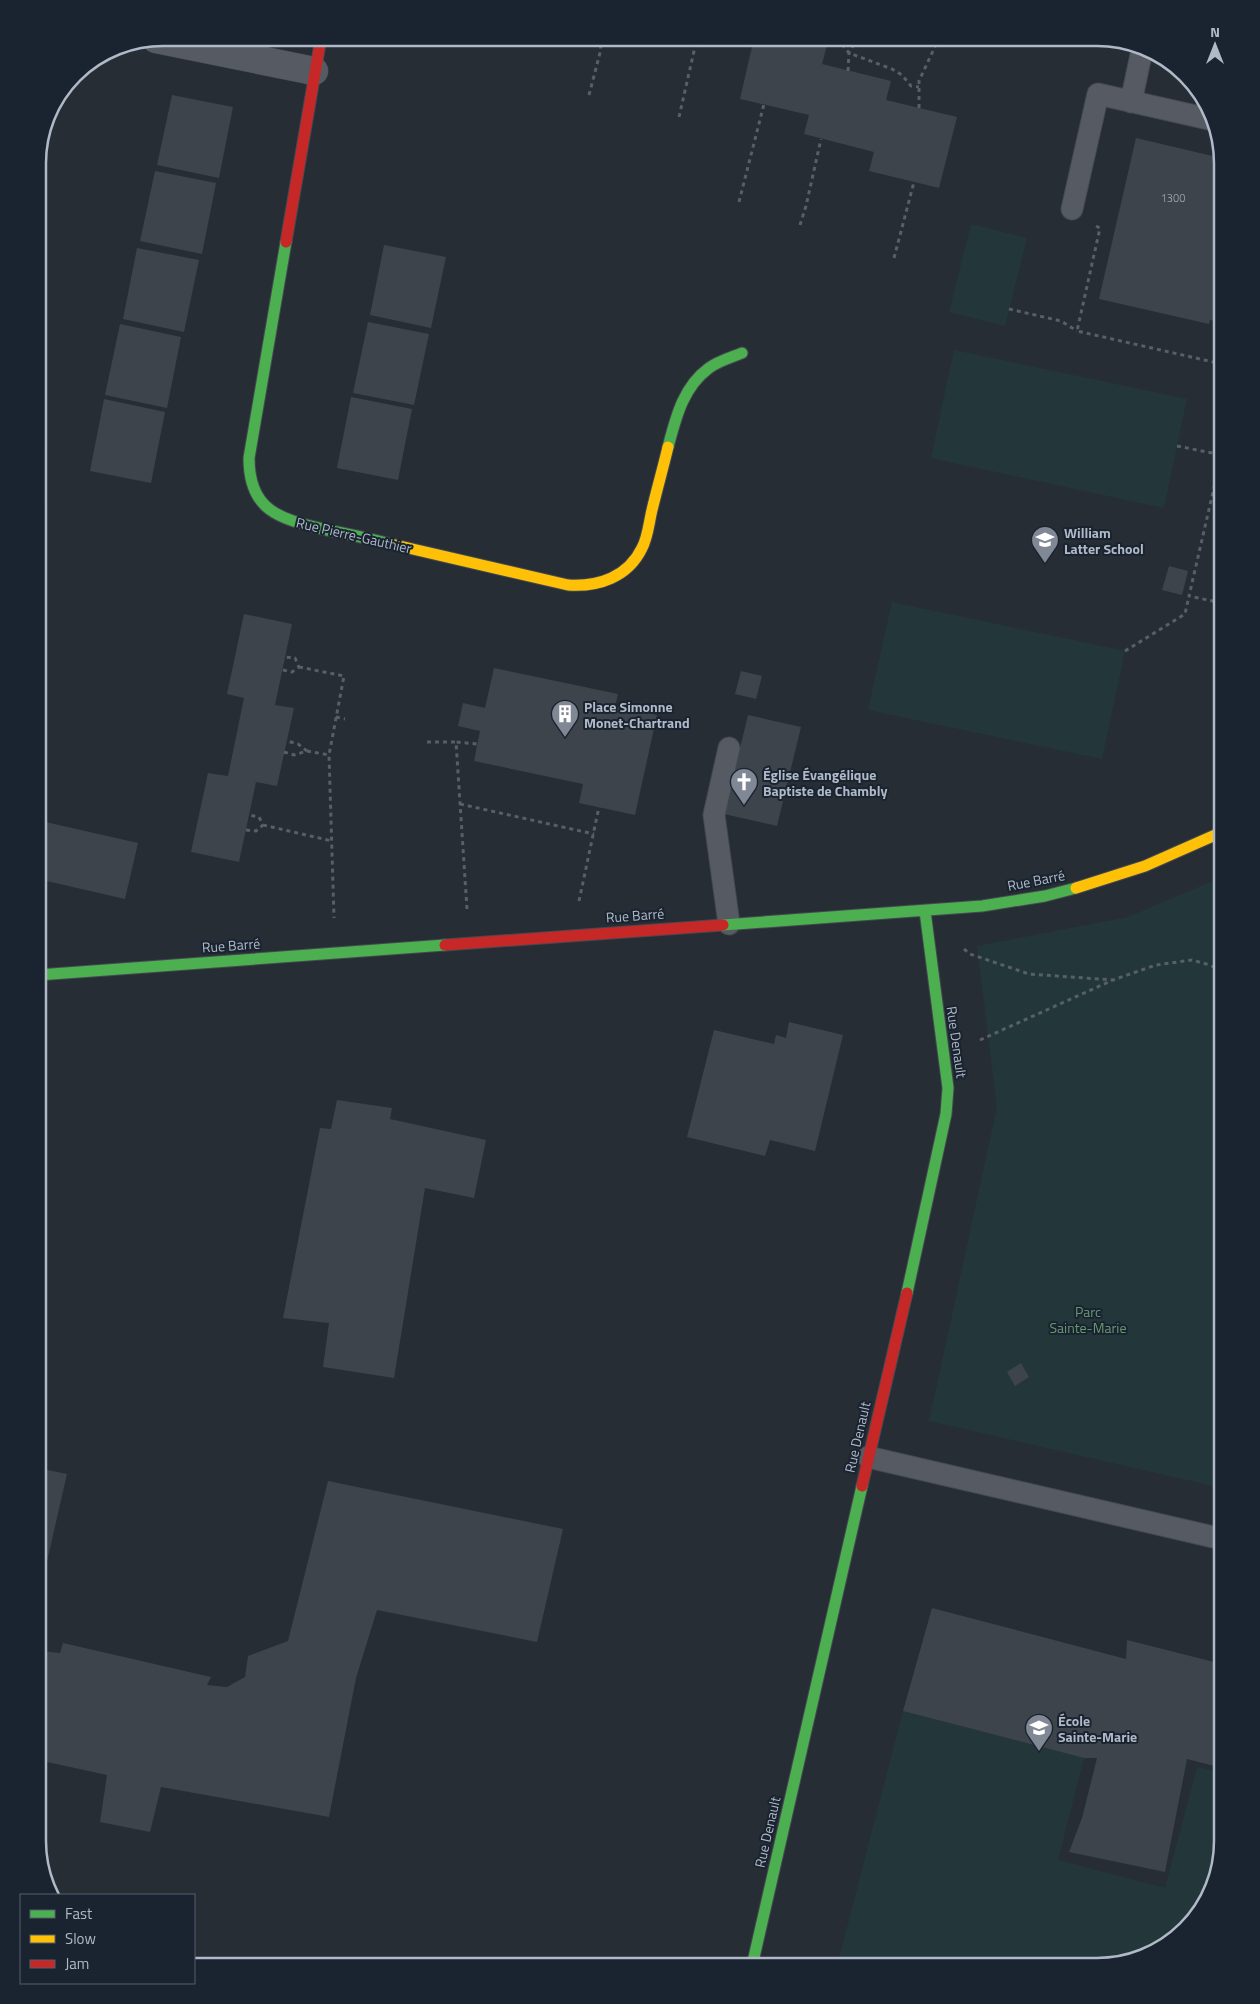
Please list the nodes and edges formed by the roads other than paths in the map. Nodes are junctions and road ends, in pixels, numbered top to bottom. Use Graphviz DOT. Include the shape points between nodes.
graph roads {
  1 [pos="191,46"];
  2 [pos="319,46"];
  3 [pos="1141,55"];
  4 [pos="314,71"];
  5 [pos="1131,102"];
  6 [pos="1205,118"];
  7 [pos="1072,209"];
  8 [pos="742,352"];
  9 [pos="729,748"];
  10 [pos="1214,836"];
  11 [pos="925,911"];
  12 [pos="729,924"];
  13 [pos="46,974"];
  14 [pos="868,1457"];
  15 [pos="1214,1537"];
  16 [pos="754,1958"];
  1 -- 4 [label="street"];
  2 -- 4 [label="street, Rue Pierre-Gauthier"];
  3 -- 5 [label="lane"];
  4 -- 8 [label="street, Rue Pierre-Gauthier" via="249,458 252,488 263,506 271,512 290,521 568,585 602,584 630,566 643,547 676,415 687,392 710,367"];
  5 -- 6 [label="lane"];
  5 -- 7 [label="lane" via="1098,94"];
  9 -- 12 [label="lane" via="714,815"];
  10 -- 11 [label="street, Rue Barré" via="1142,867 1064,891 982,906"];
  11 -- 12 [label="street, Rue Barré"];
  11 -- 14 [label="street, Rue Denault" via="948,1088 946,1114"];
  12 -- 13 [label="street, Rue Barré"];
  14 -- 15 [label="lane"];
  14 -- 16 [label="street, Rue Denault"];
}
